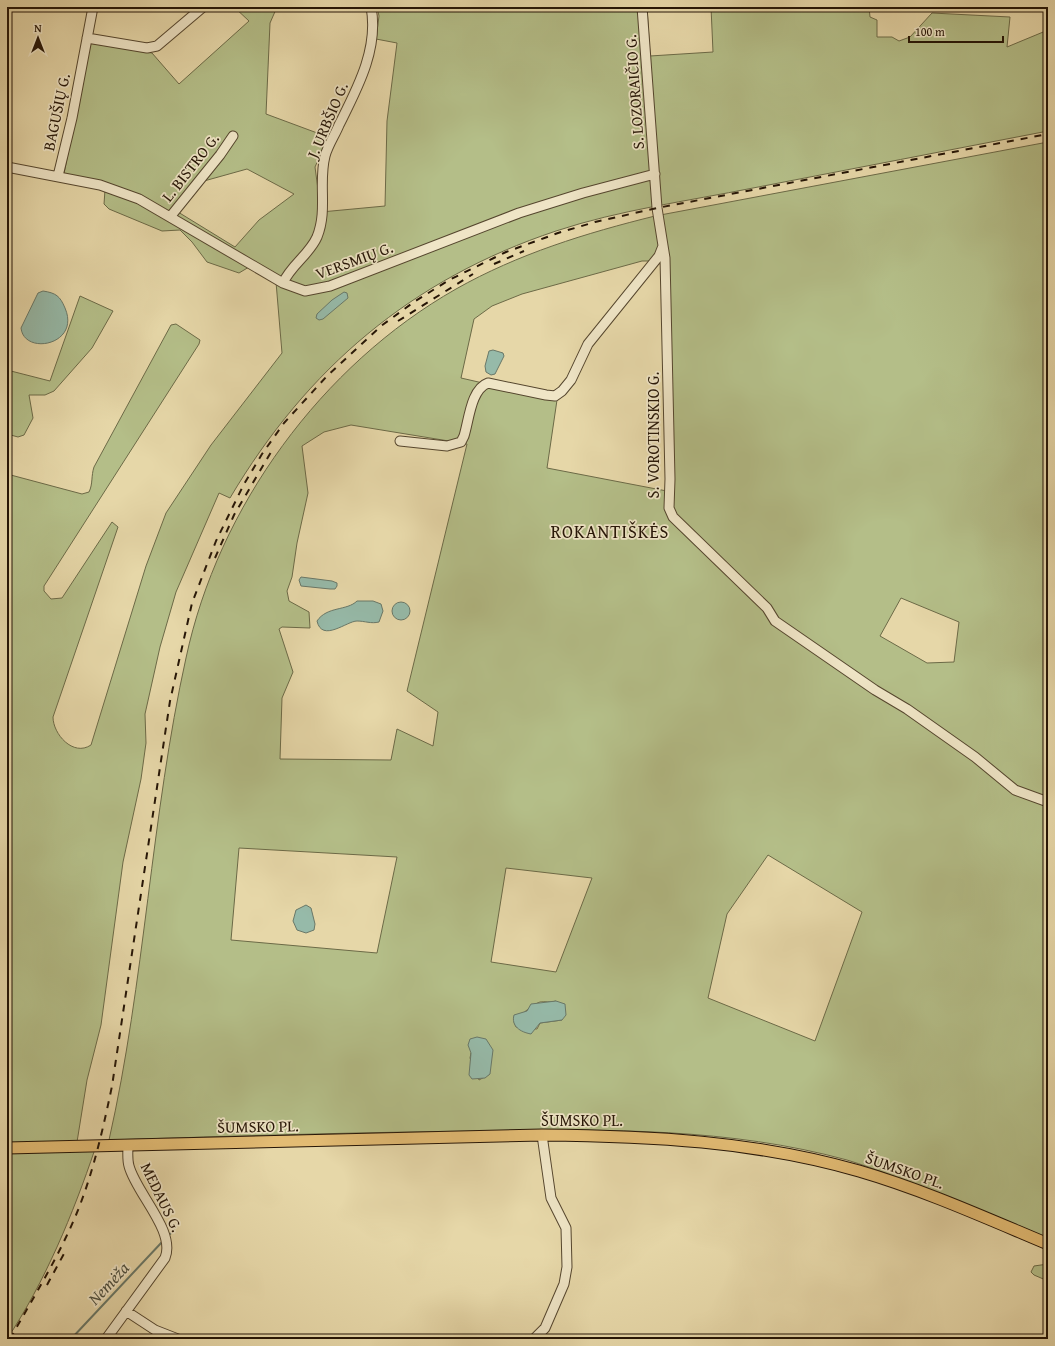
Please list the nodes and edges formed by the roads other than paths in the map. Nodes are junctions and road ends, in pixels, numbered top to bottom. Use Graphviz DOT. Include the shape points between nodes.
graph roads {
  1 [pos="92,7"];
  2 [pos="203,7"];
  3 [pos="371,7"];
  4 [pos="642,7"];
  5 [pos="87,38"];
  6 [pos="233,136"];
  7 [pos="7,167"];
  8 [pos="655,174"];
  9 [pos="58,176"];
  10 [pos="170,217"];
  11 [pos="663,246"];
  12 [pos="283,283"];
  13 [pos="400,441"];
  14 [pos="1048,802"];
  15 [pos="542,1135"];
  16 [pos="128,1145"];
  17 [pos="7,1148"];
  18 [pos="1048,1244"];
  19 [pos="126,1311"];
  20 [pos="106,1339"];
  21 [pos="178,1339"];
  22 [pos="534,1339"];
  1 -- 5 [label="street, BAGUŠIŲ G."];
  2 -- 5 [label="street" via="157,46 147,48"];
  3 -- 12 [label="street, J. URBŠIO G." via="374,31 365,67 325,154 322,170 322,225 312,248 288,273"];
  4 -- 8 [label="street, S. LOZORAIČIO G."];
  5 -- 9 [label="street, BAGUŠIŲ G."];
  6 -- 10 [label="street, L. BISTRO G."];
  7 -- 9 [label="street, VERSMIŲ G."];
  8 -- 11 [label="street, S. VOROTINSKIO G."];
  8 -- 12 [label="street, VERSMIŲ G." via="519,213 315,290 298,290"];
  9 -- 10 [label="street, VERSMIŲ G." via="114,189 139,199"];
  10 -- 12 [label="street, VERSMIŲ G."];
  11 -- 13 [label="street" via="659,256 588,344 562,391 555,396 488,383 476,394 460,442 447,446"];
  11 -- 14 [label="street, S. VOROTINSKIO G." via="670,463 669,508 673,517 767,608 775,621 975,756 1015,790"];
  15 -- 16 [label="main road, ŠUMSKO PL."];
  15 -- 18 [label="main road, ŠUMSKO PL." via="686,1139 795,1155 915,1189"];
  15 -- 22 [label="street" via="551,1198 566,1228 568,1267 564,1284 545,1328"];
  16 -- 17 [label="main road, ŠUMSKO PL."];
  16 -- 19 [label="street, MEDAUS G." via="130,1171 166,1237 168,1251"];
  19 -- 20 [label="street, MEDAUS G."];
  19 -- 21 [label="street" via="155,1330"];
}
